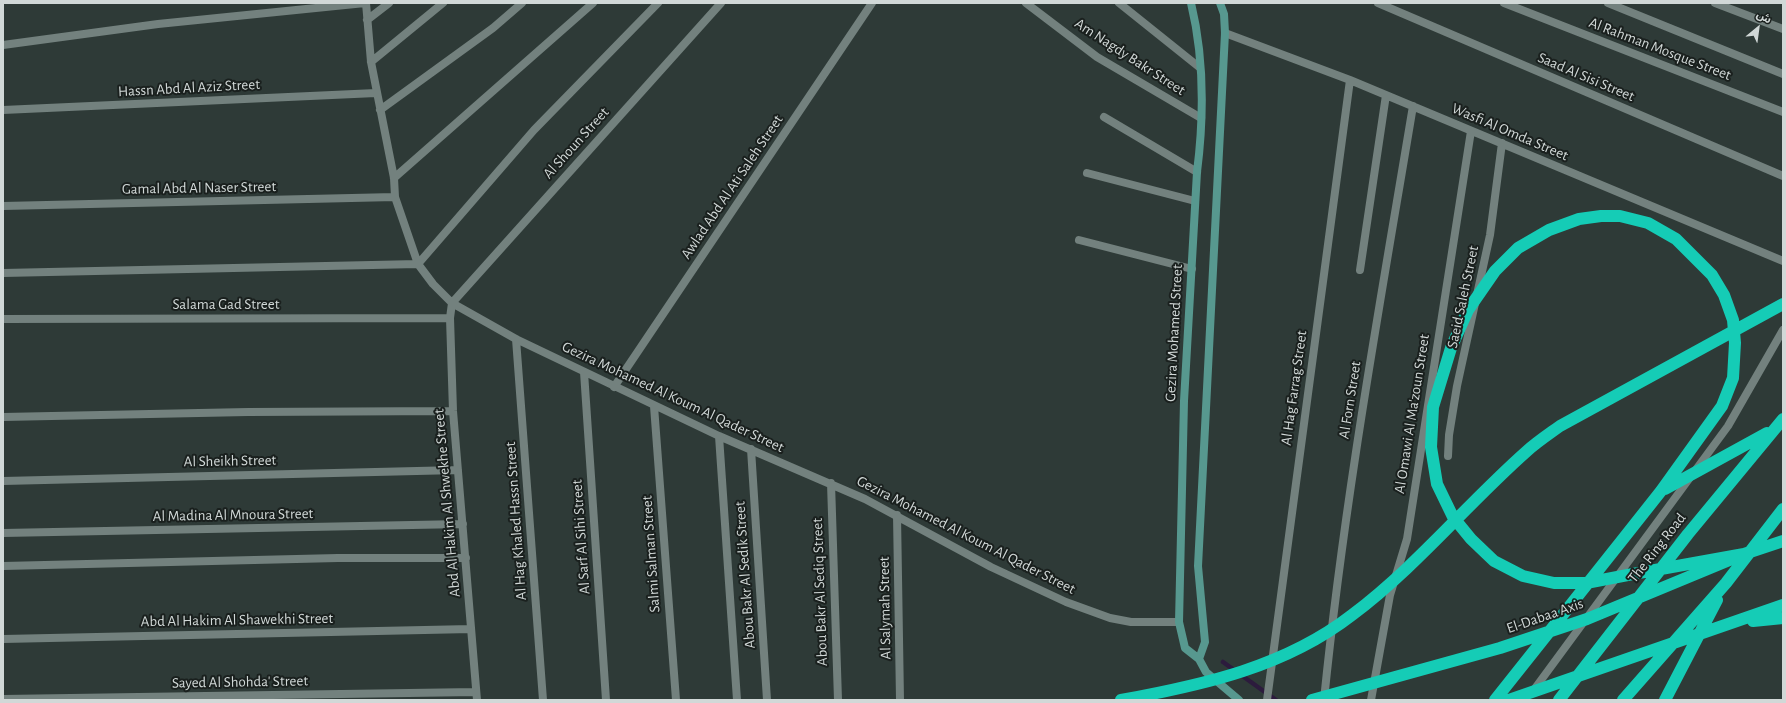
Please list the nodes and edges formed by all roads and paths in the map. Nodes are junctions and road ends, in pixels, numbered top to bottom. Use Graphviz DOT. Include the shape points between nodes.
graph roads {
  1 [pos="366,3"];
  2 [pos="389,3"];
  3 [pos="443,3"];
  4 [pos="522,3"];
  5 [pos="593,3"];
  6 [pos="658,3"];
  7 [pos="721,3"];
  8 [pos="872,3"];
  9 [pos="1026,3"];
  10 [pos="1120,3"];
  11 [pos="1191,3"];
  12 [pos="1220,3"];
  13 [pos="1378,3"];
  14 [pos="1504,3"];
  15 [pos="1608,3"];
  16 [pos="1715,3"];
  17 [pos="367,20"];
  18 [pos="1783,29"];
  19 [pos="1225,32"];
  20 [pos="3,45"];
  21 [pos="371,62"];
  22 [pos="1200,68"];
  23 [pos="1783,74"];
  24 [pos="1350,80"];
  25 [pos="376,93"];
  26 [pos="1386,95"];
  27 [pos="1413,106"];
  28 [pos="3,110"];
  29 [pos="380,110"];
  30 [pos="1783,112"];
  31 [pos="1104,117"];
  32 [pos="1200,118"];
  33 [pos="1471,131"];
  34 [pos="1502,144"];
  35 [pos="1197,172"];
  36 [pos="1087,173"];
  37 [pos="1783,176"];
  38 [pos="394,178"];
  39 [pos="395,198"];
  40 [pos="1195,201"];
  41 [pos="3,206"];
  42 [pos="1079,240"];
  43 [pos="1783,260"];
  44 [pos="418,264"];
  45 [pos="1192,269"];
  46 [pos="1360,270"];
  47 [pos="3,273"];
  48 [pos="452,303"];
  49 [pos="1783,304"];
  50 [pos="450,318"];
  51 [pos="3,319"];
  52 [pos="1783,330"];
  53 [pos="516,339"];
  54 [pos="584,372"];
  55 [pos="614,387"];
  56 [pos="654,406"];
  57 [pos="453,411"];
  58 [pos="3,417"];
  59 [pos="1783,419"];
  60 [pos="1773,430"];
  61 [pos="719,436"];
  62 [pos="751,449"];
  63 [pos="1448,456"];
  64 [pos="458,470"];
  65 [pos="3,481"];
  66 [pos="831,483"];
  67 [pos="1661,491"];
  68 [pos="1783,509"];
  69 [pos="897,515"];
  70 [pos="463,524"];
  71 [pos="3,533"];
  72 [pos="1783,541"];
  73 [pos="1744,554"];
  74 [pos="466,558"];
  75 [pos="3,566"];
  76 [pos="1726,583"];
  77 [pos="1783,605"];
  78 [pos="1783,618"];
  79 [pos="1179,622"];
  80 [pos="1732,623"];
  81 [pos="471,629"];
  82 [pos="3,639"];
  83 [pos="1199,659"];
  84 [pos="477,696"];
  85 [pos="3,699"];
  86 [pos="543,700"];
  87 [pos="606,700"];
  88 [pos="676,700"];
  89 [pos="737,700"];
  90 [pos="767,700"];
  91 [pos="838,700"];
  92 [pos="900,700"];
  93 [pos="1121,700"];
  94 [pos="1239,700"];
  95 [pos="1266,700"];
  96 [pos="1312,700"];
  97 [pos="1324,700"];
  98 [pos="1371,700"];
  99 [pos="1496,700"];
  100 [pos="1509,700"];
  101 [pos="1526,700"];
  102 [pos="1559,700"];
  103 [pos="1623,700"];
  104 [pos="1665,700"];
  1 -- 17 [label="street, Gezira Mohamed Al Koum Al Qader Street"];
  1 -- 20 [label="street" via="158,24"];
  2 -- 17 [label="street"];
  3 -- 21 [label="street"];
  4 -- 29 [label="street"];
  5 -- 38 [label="street"];
  6 -- 44 [label="street" via="534,130"];
  7 -- 48 [label="street, Al Shoun Street"];
  8 -- 55 [label="street, Awlad Abd Al Ati Saleh Street"];
  9 -- 32 [label="street, Am Nagdy Bakr Street" via="1097,56"];
  10 -- 22 [label="street"];
  11 -- 22 [label="main road, Gezira Mohamed Street" via="1196,21"];
  12 -- 19 [label="main road" via="1224,14"];
  13 -- 37 [label="street, Saad Al Sisi Street"];
  14 -- 30 [label="street, Al Rahman Mosque Street"];
  15 -- 23 [label="street"];
  16 -- 18 [label="street"];
  17 -- 21 [label="street, Gezira Mohamed Al Koum Al Qader Street"];
  19 -- 24 [label="street, Wasfi Al Omda Street"];
  19 -- 83 [label="main road" via="1198,566 1205,642"];
  21 -- 25 [label="street, Gezira Mohamed Al Koum Al Qader Street"];
  22 -- 32 [label="main road, Gezira Mohamed Street"];
  24 -- 26 [label="street, Wasfi Al Omda Street"];
  24 -- 95 [label="street, Al Hag Farrag Street"];
  25 -- 28 [label="street, Hassn Abd Al Aziz Street"];
  25 -- 29 [label="street, Gezira Mohamed Al Koum Al Qader Street"];
  26 -- 27 [label="street, Wasfi Al Omda Street"];
  26 -- 46 [label="street"];
  27 -- 33 [label="street, Wasfi Al Omda Street"];
  27 -- 97 [label="street, Al Forn Street" via="1334,602"];
  29 -- 38 [label="street, Gezira Mohamed Al Koum Al Qader Street"];
  31 -- 35 [label="street"];
  32 -- 35 [label="main road, Gezira Mohamed Street"];
  33 -- 34 [label="street, Wasfi Al Omda Street"];
  33 -- 98 [label="street, Al Omawi Al Ma'zoun Street" via="1407,539 1390,595"];
  34 -- 43 [label="street, Wasfi Al Omda Street"];
  34 -- 63 [label="street, Saeid Saleh Street" via="1490,235 1457,386"];
  35 -- 40 [label="main road, Gezira Mohamed Street"];
  36 -- 40 [label="street"];
  38 -- 39 [label="street, Gezira Mohamed Al Koum Al Qader Street"];
  39 -- 41 [label="street, Gamal Abd Al Naser Street"];
  39 -- 44 [label="street, Gezira Mohamed Al Koum Al Qader Street"];
  40 -- 45 [label="main road, Gezira Mohamed Street"];
  42 -- 45 [label="street"];
  44 -- 47 [label="street"];
  44 -- 48 [label="street, Gezira Mohamed Al Koum Al Qader Street"];
  45 -- 79 [label="main road, Gezira Mohamed Street" via="1184,401"];
  48 -- 50 [label="street, Abd Al Hakim Al Shwekhe Street"];
  48 -- 53 [label="street, Gezira Mohamed Al Koum Al Qader Street"];
  49 -- 93 [label="highway" via="1560,426 1528,450 1405,571 1352,616 1308,643 1261,665 1212,682"];
  50 -- 51 [label="street, Salama Gad Street"];
  50 -- 57 [label="street, Abd Al Hakim Al Shwekhe Street"];
  52 -- 101 [label="street" via="1728,426"];
  53 -- 54 [label="street, Gezira Mohamed Al Koum Al Qader Street"];
  53 -- 86 [label="street, Al Hag Khaled Hassn Street"];
  54 -- 55 [label="street, Gezira Mohamed Al Koum Al Qader Street"];
  54 -- 87 [label="street, Al Sarf Al Sihi Street"];
  55 -- 56 [label="street, Gezira Mohamed Al Koum Al Qader Street"];
  56 -- 61 [label="street, Gezira Mohamed Al Koum Al Qader Street"];
  56 -- 88 [label="street, Salmi Salman Street"];
  57 -- 58 [label="street"];
  57 -- 64 [label="street, Abd Al Hakim Al Shwekhe Street"];
  59 -- 60 [label="highway, The Ring Road"];
  60 -- 67 [label="highway"];
  60 -- 102 [label="highway, The Ring Road" via="1688,534"];
  61 -- 62 [label="street, Gezira Mohamed Al Koum Al Qader Street"];
  61 -- 89 [label="street"];
  62 -- 66 [label="street, Gezira Mohamed Al Koum Al Qader Street"];
  62 -- 90 [label="street, Abou Bakr Al Sedik Street"];
  64 -- 65 [label="street, Al Sheikh Street"];
  64 -- 70 [label="street, Abd Al Hakim Al Shwekhe Street"];
  66 -- 69 [label="street, Gezira Mohamed Al Koum Al Qader Street"];
  66 -- 91 [label="street, Abou Bakr Al Sediq Street"];
  67 -- 73 [label="highway" via="1722,406 1733,378 1733,320 1724,295 1712,275 1676,239 1648,223 1620,216 1579,219 1549,230 1518,248 1495,271 1468,310 1451,348 1433,407 1431,447 1437,484 1453,517 1494,561 1523,576 1554,583 1586,583"];
  67 -- 99 [label="highway"];
  68 -- 76 [label="highway"];
  69 -- 79 [label="street, Gezira Mohamed Al Koum Al Qader Street" via="991,567 1066,602 1110,618 1131,622"];
  69 -- 92 [label="street, Al Salymah Street"];
  70 -- 71 [label="street, Al Madina Al Mnoura Street"];
  70 -- 74 [label="street, Abd Al Hakim Al Shwekhe Street"];
  72 -- 73 [label="highway, El-Dabaa Axis"];
  73 -- 96 [label="highway, El-Dabaa Axis" via="1580,621 1500,648"];
  74 -- 75 [label="street" via="338,558"];
  74 -- 81 [label="street, Abd Al Hakim Al Shwekhe Street"];
  76 -- 103 [label="highway"];
  76 -- 104 [label="highway"];
  77 -- 80 [label="highway"];
  78 -- 80 [label="highway"];
  79 -- 83 [label="main road, Gezira Mohamed Street" via="1186,648"];
  80 -- 100 [label="highway"];
  81 -- 82 [label="street, Abd Al Hakim Al Shawekhi Street"];
  81 -- 84 [label="street, Abd Al Hakim Al Shwekhe Street"];
  83 -- 94 [label="main road, Gezira Mohamed Street" via="1206,672"];
  84 -- 85 [label="street, Sayed Al Shohda' Street"];
}
